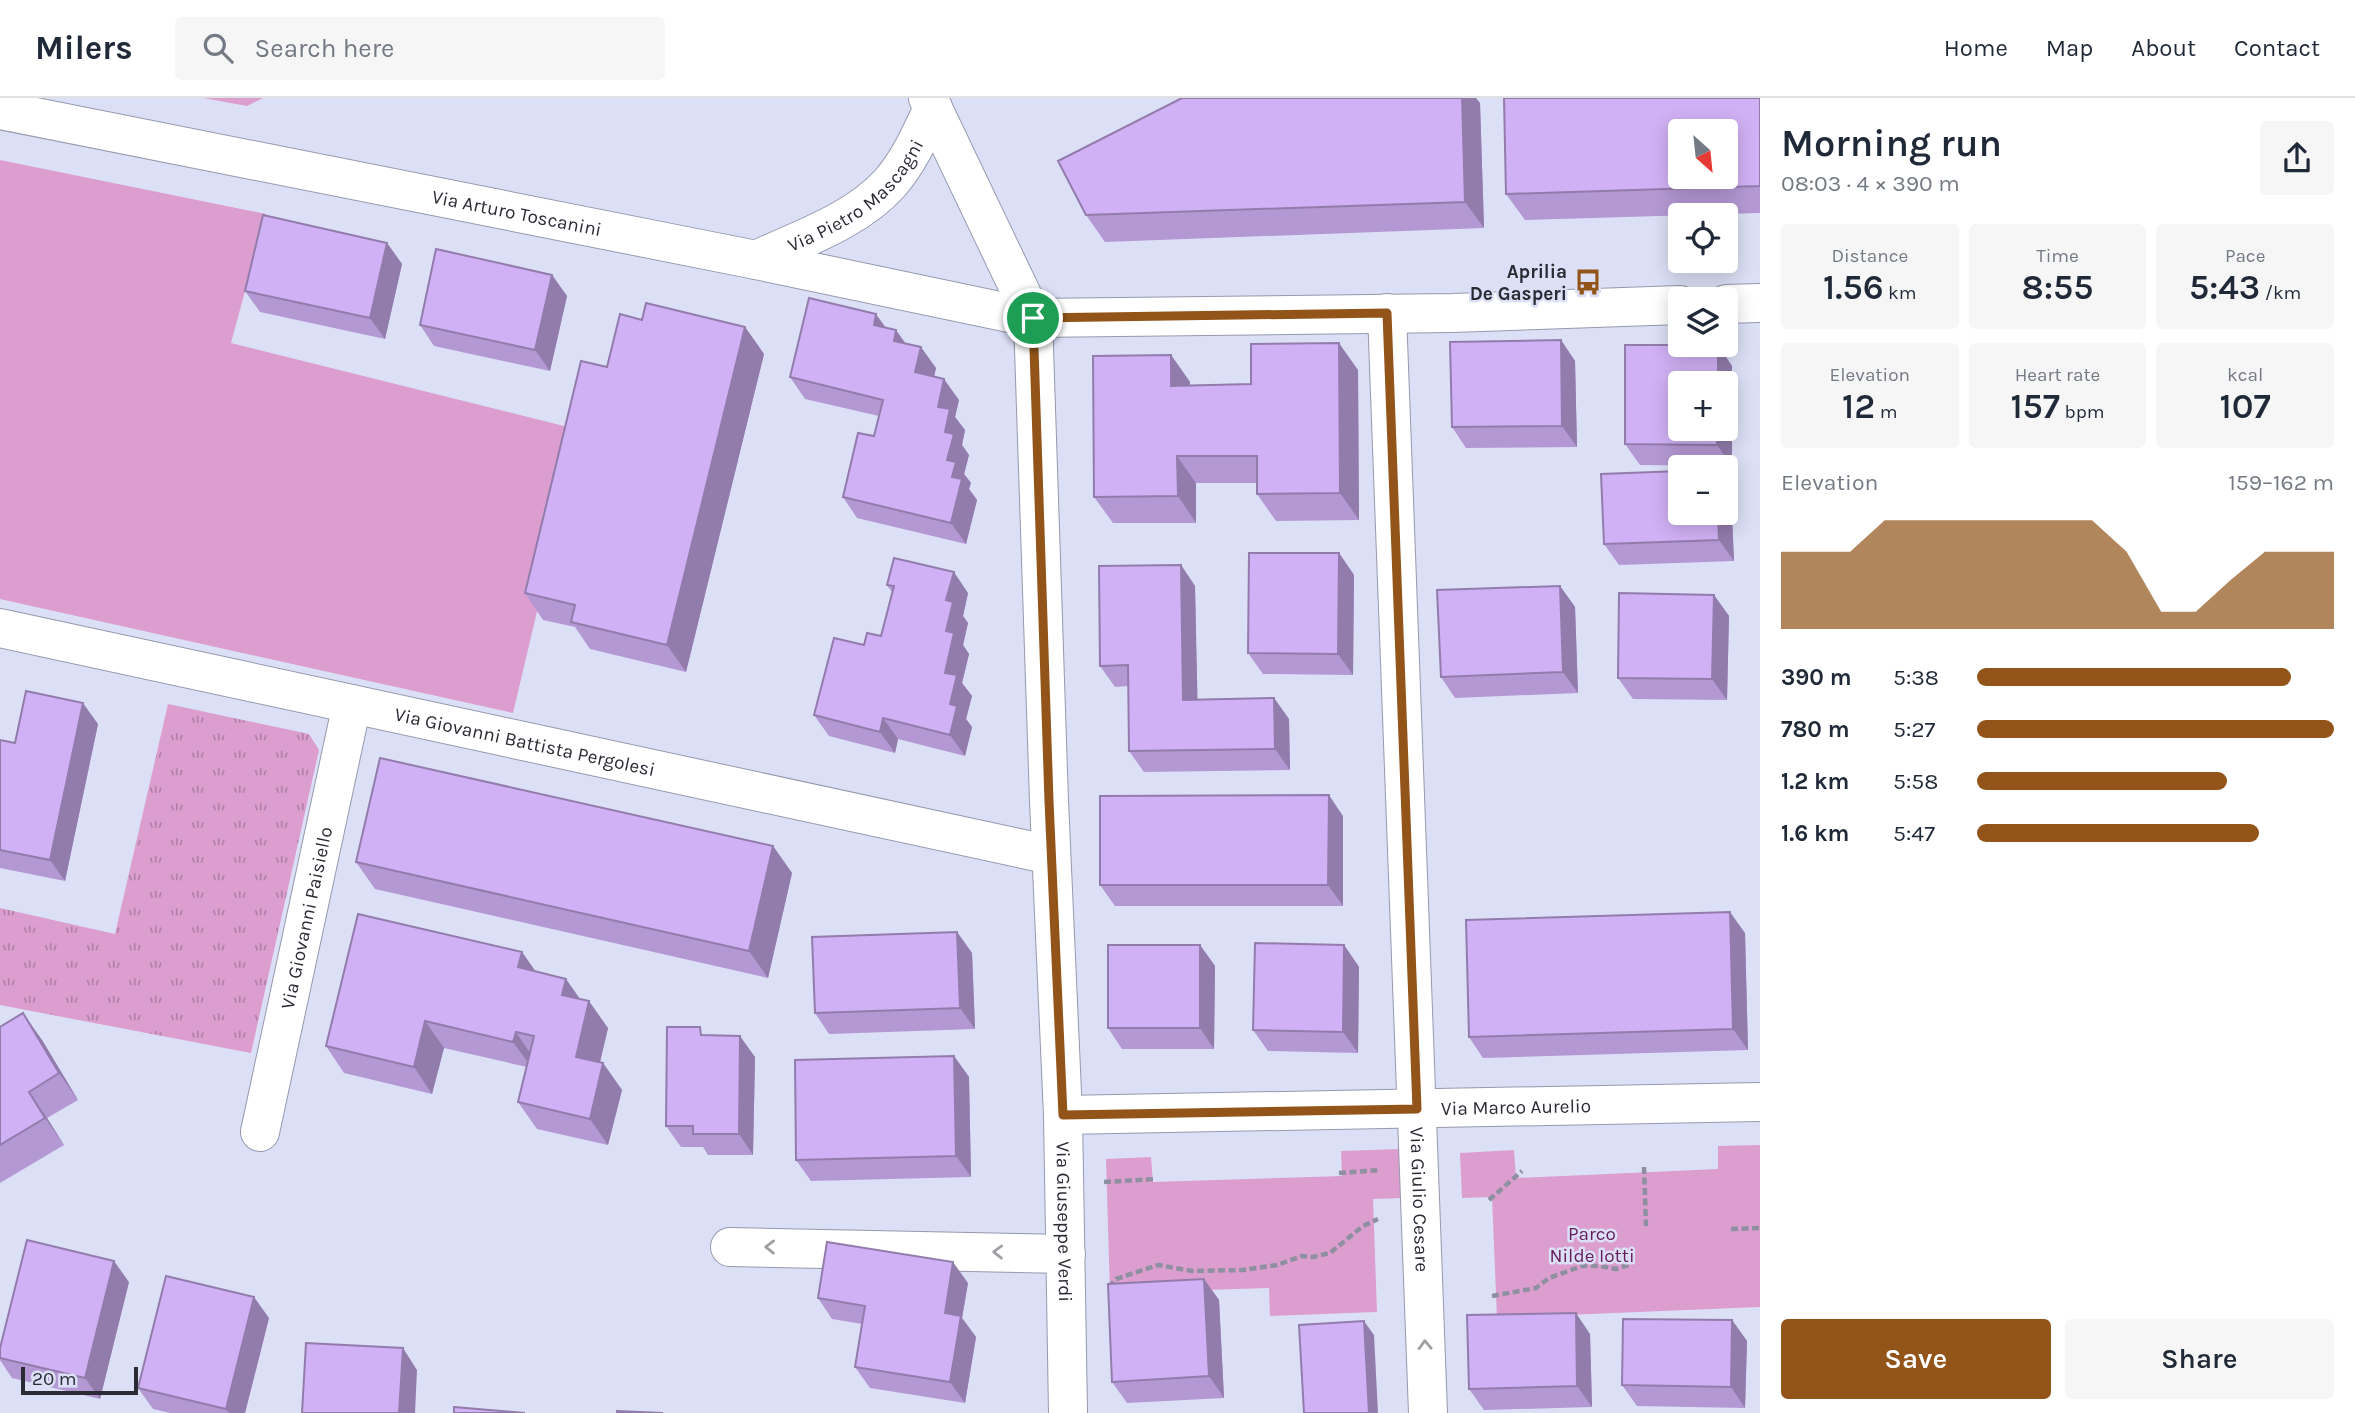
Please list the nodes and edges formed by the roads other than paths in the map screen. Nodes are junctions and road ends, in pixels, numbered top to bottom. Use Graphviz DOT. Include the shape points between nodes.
graph roads {
  1 [pos="930,103"];
  2 [pos="0,110"];
  3 [pos="756,260"];
  4 [pos="1760,303"];
  5 [pos="1738,304"];
  6 [pos="1668,305"];
  7 [pos="1387,313"];
  8 [pos="1033,318"];
  9 [pos="0,628"];
  10 [pos="352,705"];
  11 [pos="1051,855"];
  12 [pos="1760,1102"];
  13 [pos="1417,1109"];
  14 [pos="1063,1115"];
  15 [pos="260,1132"];
  16 [pos="730,1247"];
  17 [pos="1066,1254"];
  18 [pos="1068,1413"];
  19 [pos="1428,1413"];
  1 -- 3 [label="street, Via Pietro Mascagni" via="909,156 874,198 830,226"];
  1 -- 8 [label="street, Via Pietro Mascagni"];
  2 -- 3 [label="street, Via Arturo Toscanini"];
  3 -- 8 [label="street, Via Arturo Toscanini"];
  4 -- 5 [label="street"];
  6 -- 7 [label="street, Via Arturo Toscanini"];
  7 -- 8 [label="street, Via Arturo Toscanini"];
  7 -- 13 [label="street, Via Giulio Cesare"];
  8 -- 11 [label="street, Via Giuseppe Verdi"];
  9 -- 10 [label="street, Via Giovanni Battista Pergolesi"];
  10 -- 11 [label="street, Via Giovanni Battista Pergolesi"];
  10 -- 15 [label="street, Via Giovanni Paisiello"];
  11 -- 14 [label="street, Via Giuseppe Verdi"];
  12 -- 13 [label="street, Via Marco Aurelio"];
  13 -- 14 [label="street, Via Marco Aurelio"];
  19 -- 13 [label="street, Via Giulio Cesare, one-way"];
  14 -- 17 [label="street, Via Giuseppe Verdi"];
  17 -- 16 [label="street, one-way"];
  17 -- 18 [label="street, Via Giuseppe Verdi"];
}
